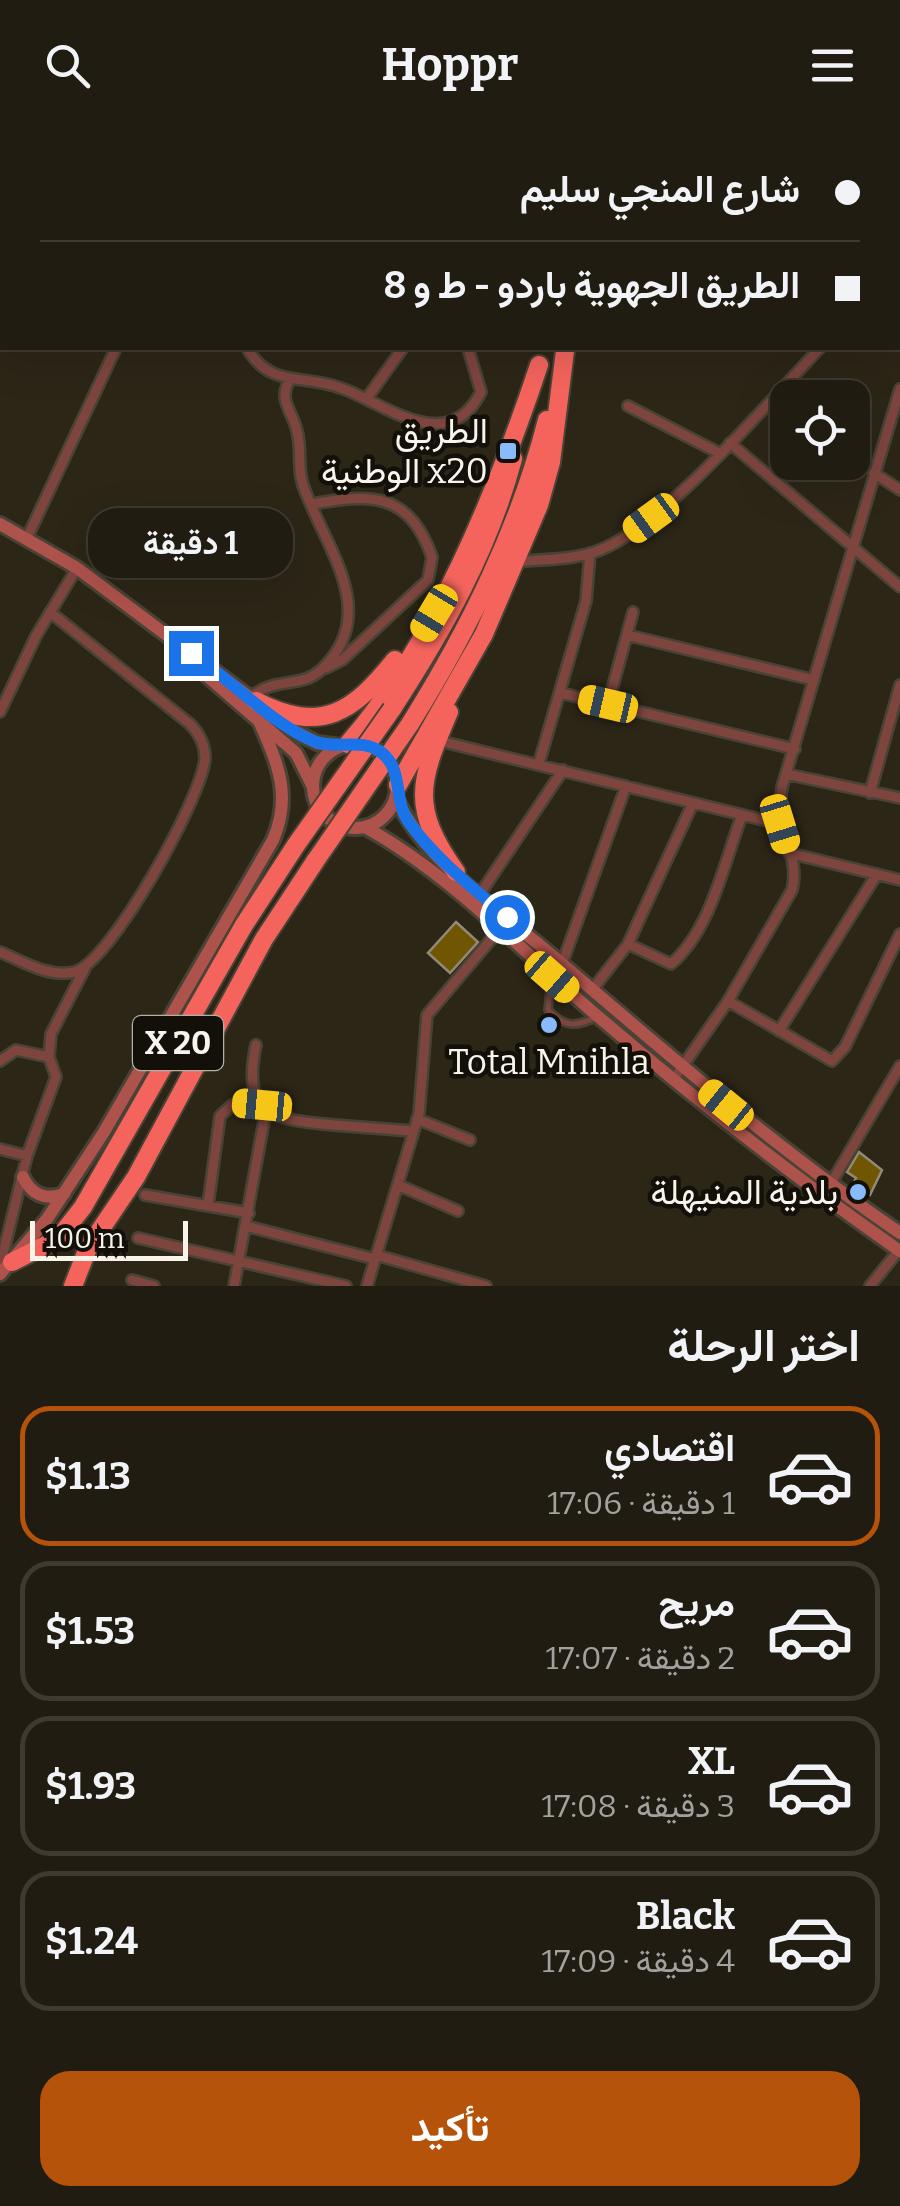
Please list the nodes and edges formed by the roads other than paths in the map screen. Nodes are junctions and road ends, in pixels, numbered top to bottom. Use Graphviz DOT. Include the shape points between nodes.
graph roads {
  1 [pos="115,350"];
  2 [pos="249,350"];
  3 [pos="401,350"];
  4 [pos="469,350"];
  5 [pos="566,350"];
  6 [pos="566,350"];
  7 [pos="818,350"];
  8 [pos="541,356"];
  9 [pos="289,381"];
  10 [pos="899,393"];
  11 [pos="367,398"];
  12 [pos="628,406"];
  13 [pos="730,442"];
  14 [pos="719,453"];
  15 [pos="874,472"];
  16 [pos="900,490"];
  17 [pos="312,504"];
  18 [pos="0,524"];
  19 [pos="27,538"];
  20 [pos="853,545"];
  21 [pos="590,553"];
  22 [pos="517,562"];
  23 [pos="78,568"];
  24 [pos="900,587"];
  25 [pos="445,590"];
  26 [pos="50,612"];
  27 [pos="633,612"];
  28 [pos="161,633"];
  29 [pos="484,634"];
  30 [pos="626,635"];
  31 [pos="319,671"];
  32 [pos="814,680"];
  33 [pos="900,685"];
  34 [pos="561,693"];
  35 [pos="254,699"];
  36 [pos="608,704"];
  37 [pos="0,712"];
  38 [pos="260,722"];
  39 [pos="448,743"];
  40 [pos="344,745"];
  41 [pos="795,749"];
  42 [pos="538,763"];
  43 [pos="563,770"];
  44 [pos="786,774"];
  45 [pos="626,786"];
  46 [pos="313,787"];
  47 [pos="397,791"];
  48 [pos="870,793"];
  49 [pos="900,798"];
  50 [pos="694,803"];
  51 [pos="742,816"];
  52 [pos="780,824"];
  53 [pos="365,827"];
  54 [pos="789,853"];
  55 [pos="456,872"];
  56 [pos="878,874"];
  57 [pos="900,880"];
  58 [pos="480,894"];
  59 [pos="499,930"];
  60 [pos="900,934"];
  61 [pos="628,944"];
  62 [pos="0,952"];
  63 [pos="562,964"];
  64 [pos="84,968"];
  65 [pos="552,977"];
  66 [pos="592,990"];
  67 [pos="728,1001"];
  68 [pos="599,1017"];
  69 [pos="779,1031"];
  70 [pos="256,1045"];
  71 [pos="50,1057"];
  72 [pos="0,1061"];
  73 [pos="900,1066"];
  74 [pos="678,1074"];
  75 [pos="264,1107"];
  76 [pos="417,1120"];
  77 [pos="412,1130"];
  78 [pos="470,1140"];
  79 [pos="0,1149"];
  80 [pos="27,1156"];
  81 [pos="23,1177"];
  82 [pos="398,1185"];
  83 [pos="830,1186"];
  84 [pos="64,1194"];
  85 [pos="145,1196"];
  86 [pos="208,1205"];
  87 [pos="458,1212"];
  88 [pos="249,1213"];
  89 [pos="246,1226"];
  90 [pos="900,1233"];
  91 [pos="138,1238"];
  92 [pos="900,1251"];
  93 [pos="376,1257"];
  94 [pos="239,1262"];
  95 [pos="4,1267"];
  96 [pos="132,1280"];
  97 [pos="74,1286"];
  98 [pos="154,1286"];
  99 [pos="234,1286"];
  100 [pos="346,1286"];
  101 [pos="367,1286"];
  102 [pos="486,1286"];
  103 [pos="870,1286"];
  1 -- 19 [label="street"];
  2 -- 9 [label="street" via="263,368"];
  3 -- 11 [label="street"];
  4 -- 11 [label="street" via="481,384 466,416 451,423 398,418"];
  5 -- 22 [label="highway, X 20" via="551,462"];
  6 -- 97 [label="highway, X 20, bridge" via="521,506 474,612 410,724 264,939 136,1177 88,1248"];
  7 -- 13 [label="street"];
  8 -- 25 [label="highway, X 20" via="521,419"];
  8 -- 95 [label="highway, X 20, bridge" via="502,502 451,612 244,926 120,1149 58,1239"];
  9 -- 11 [label="street" via="312,378"];
  9 -- 17 [label="street" via="284,401 297,429 301,480"];
  10 -- 15 [label="street"];
  12 -- 14 [label="street"];
  13 -- 14 [label="street"];
  13 -- 20 [label="street"];
  14 -- 21 [label="street" via="651,518"];
  15 -- 16 [label="street"];
  15 -- 20 [label="street"];
  17 -- 31 [label="street" via="348,597 347,628"];
  17 -- 31 [label="street" via="375,496 416,529 432,558 428,580 342,660"];
  18 -- 19 [label="main road"];
  19 -- 23 [label="main road"];
  20 -- 24 [label="street"];
  20 -- 32 [label="street"];
  21 -- 22 [label="street"];
  21 -- 34 [label="street" via="588,591"];
  22 -- 29 [label="highway, X 20"];
  23 -- 26 [label="street"];
  23 -- 28 [label="main road"];
  25 -- 35 [label="highway" via="351,706 306,718"];
  25 -- 40 [label="highway, X 20" via="400,671"];
  26 -- 37 [label="street"];
  26 -- 64 [label="street" via="180,714 204,750 188,810 113,940"];
  27 -- 30 [label="street"];
  28 -- 35 [label="main road"];
  28 -- 38 [label="main road"];
  29 -- 47 [label="highway, X 20"];
  29 -- 55 [label="highway" via="425,768 421,792 433,839"];
  30 -- 32 [label="street"];
  30 -- 36 [label="street"];
  31 -- 35 [label="street" via="304,681 272,682"];
  32 -- 41 [label="street"];
  33 -- 48 [label="street"];
  34 -- 36 [label="street"];
  34 -- 42 [label="street"];
  35 -- 40 [label="main road" via="306,738"];
  36 -- 41 [label="street"];
  38 -- 46 [label="main road" via="296,753"];
  38 -- 84 [label="main road, X 20" via="282,778 279,826 140,1075"];
  39 -- 42 [label="street"];
  40 -- 46 [label="main road" via="320,762"];
  40 -- 47 [label="main road" via="382,753"];
  41 -- 44 [label="street"];
  42 -- 43 [label="street"];
  43 -- 45 [label="street"];
  43 -- 58 [label="street"];
  44 -- 48 [label="street"];
  44 -- 52 [label="street"];
  45 -- 50 [label="street"];
  45 -- 63 [label="street"];
  46 -- 53 [label="main road" via="330,820"];
  47 -- 53 [label="main road" via="384,817"];
  47 -- 55 [label="main road" via="420,837"];
  48 -- 49 [label="street"];
  50 -- 51 [label="street"];
  50 -- 61 [label="street"];
  51 -- 52 [label="street"];
  51 -- 61 [label="street" via="708,908 679,957 661,963"];
  52 -- 54 [label="street"];
  53 -- 59 [label="main road"];
  54 -- 56 [label="street"];
  54 -- 67 [label="street" via="792,890"];
  55 -- 58 [label="main road"];
  56 -- 57 [label="street"];
  56 -- 69 [label="street"];
  58 -- 63 [label="main road"];
  59 -- 65 [label="main road"];
  59 -- 76 [label="street" via="427,1015"];
  60 -- 69 [label="street" via="836,1058 823,1059"];
  61 -- 66 [label="street"];
  62 -- 64 [label="street" via="56,974"];
  63 -- 66 [label="main road"];
  64 -- 71 [label="street" via="51,1034"];
  65 -- 68 [label="main road"];
  65 -- 68 [label="lane" via="546,1004 552,1014 569,1026"];
  66 -- 74 [label="main road"];
  67 -- 69 [label="street"];
  67 -- 74 [label="street"];
  68 -- 74 [label="main road"];
  70 -- 75 [label="street" via="251,1082"];
  71 -- 72 [label="street" via="16,1050"];
  71 -- 80 [label="street" via="56,1077"];
  73 -- 83 [label="street"];
  74 -- 83 [label="main road"];
  74 -- 92 [label="main road" via="766,1156"];
  75 -- 77 [label="street" via="295,1122"];
  75 -- 86 [label="street" via="232,1105 220,1116"];
  75 -- 88 [label="street"];
  76 -- 77 [label="street"];
  76 -- 78 [label="street"];
  77 -- 82 [label="street"];
  79 -- 80 [label="street"];
  80 -- 81 [label="street"];
  81 -- 84 [label="main road" via="36,1193"];
  81 -- 95 [label="street"];
  82 -- 87 [label="street"];
  82 -- 93 [label="street"];
  83 -- 90 [label="main road"];
  84 -- 95 [label="main road, X 20"];
  85 -- 86 [label="street"];
  86 -- 88 [label="street"];
  88 -- 89 [label="street"];
  89 -- 93 [label="street"];
  89 -- 94 [label="street"];
  91 -- 94 [label="street"];
  92 -- 103 [label="street"];
  93 -- 101 [label="street"];
  93 -- 102 [label="street"];
  94 -- 99 [label="street"];
  94 -- 100 [label="street"];
  96 -- 98 [label="street"];
}
